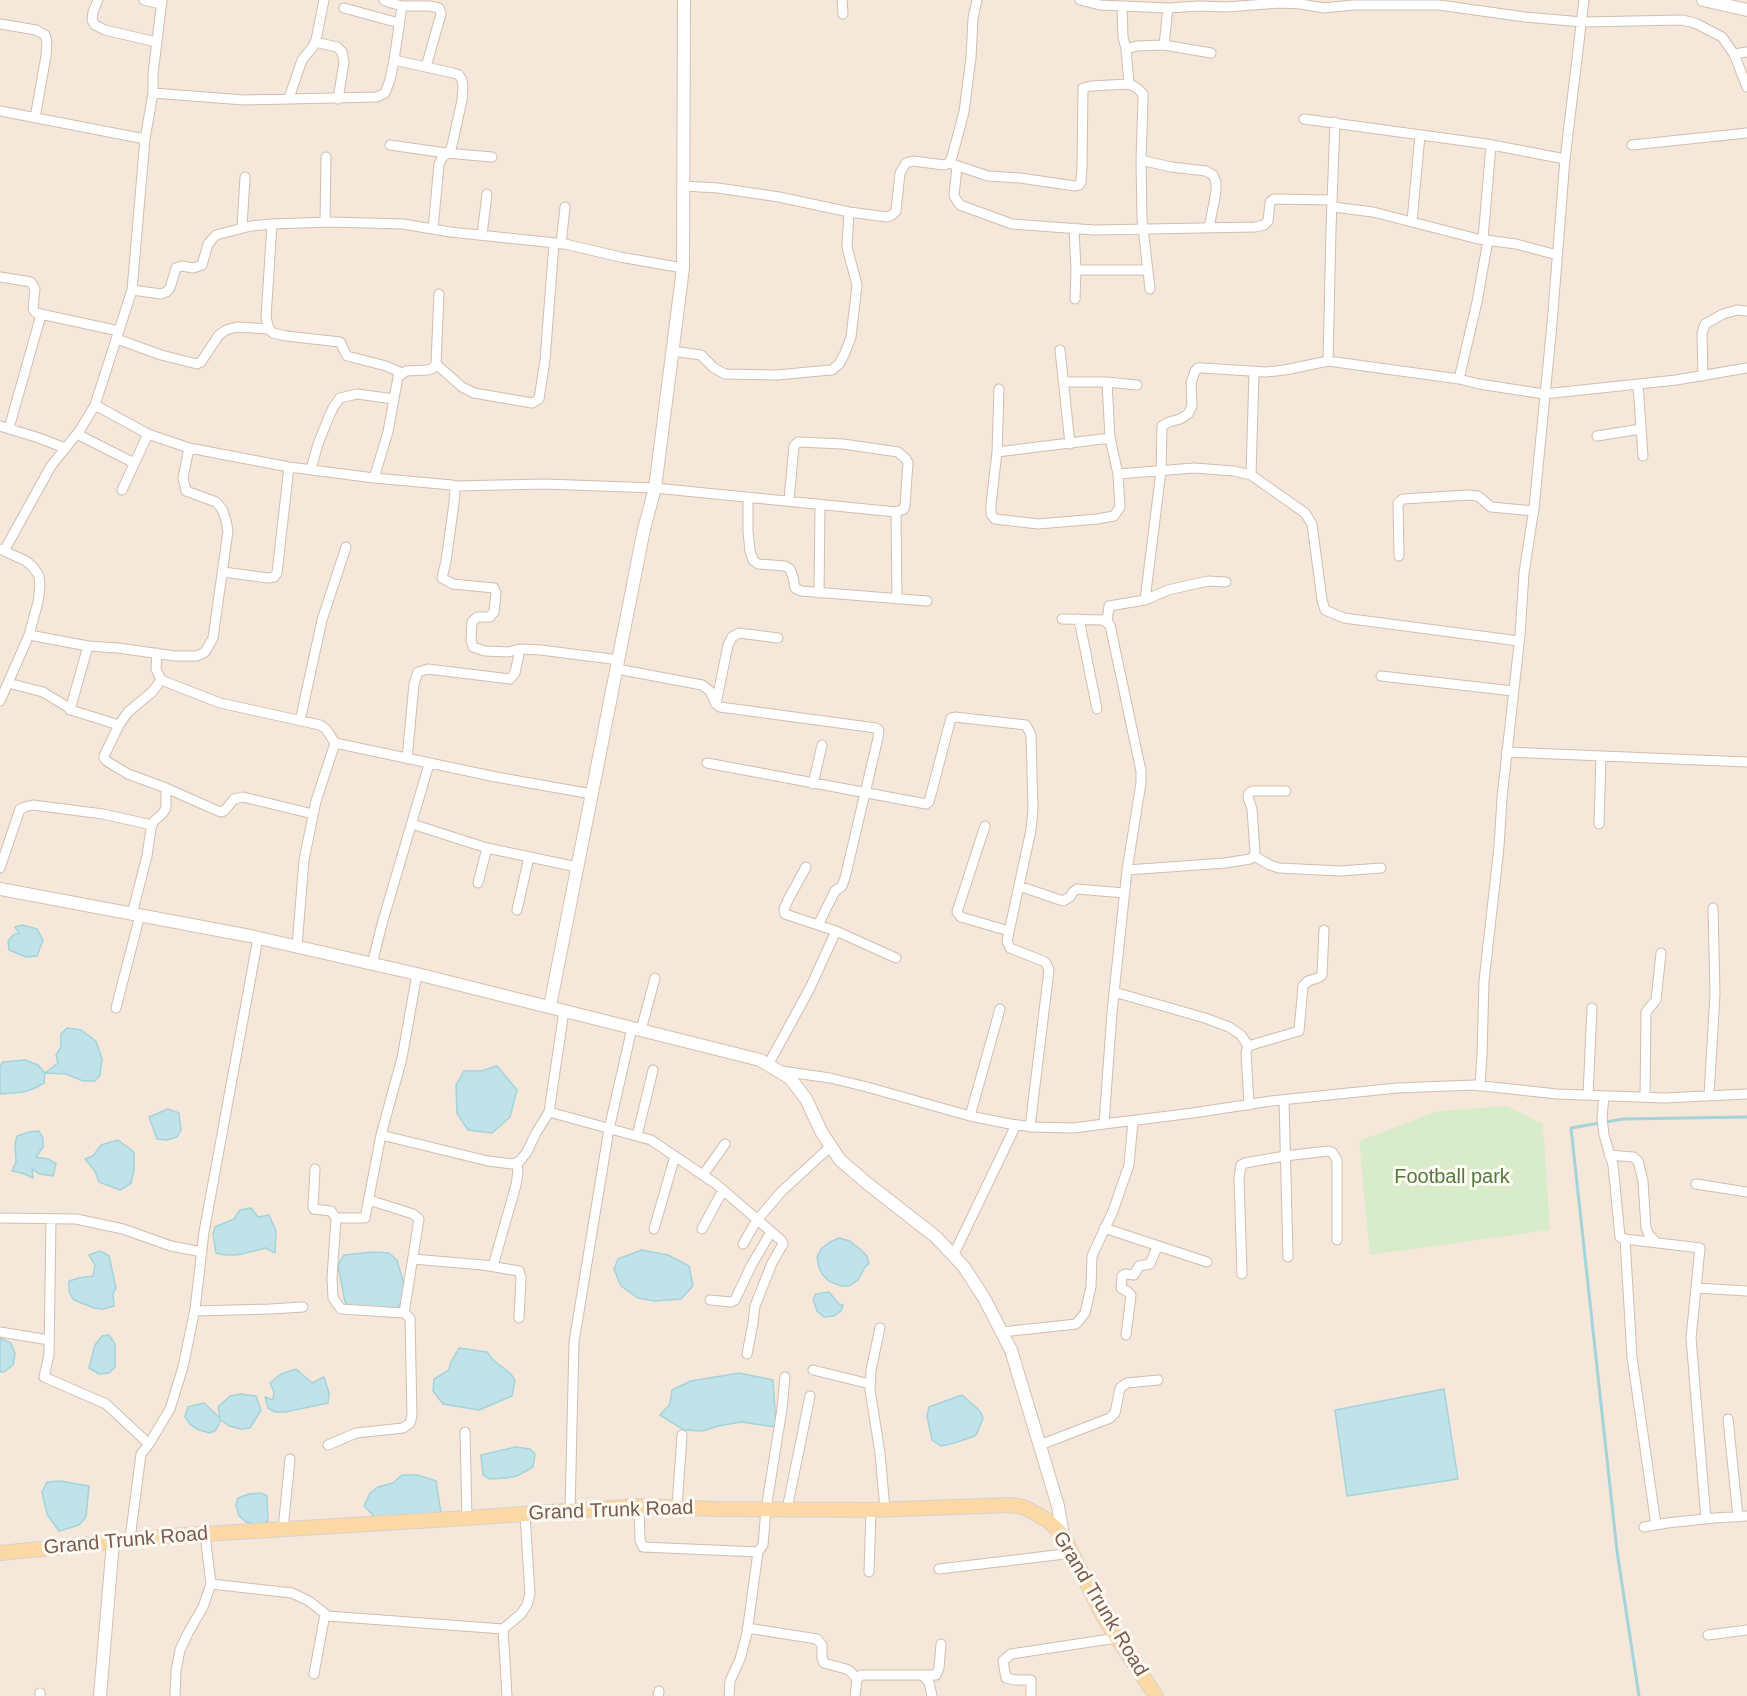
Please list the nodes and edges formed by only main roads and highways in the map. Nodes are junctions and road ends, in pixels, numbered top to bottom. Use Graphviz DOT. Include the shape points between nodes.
graph roads {
  1 [pos="684,0"];
  2 [pos="1703,0"];
  3 [pos="1747,10"];
  4 [pos="0,889"];
  5 [pos="550,1006"];
  6 [pos="1063,1535"];
  7 [pos="113,1542"];
  8 [pos="0,1553"];
  9 [pos="100,1696"];
  10 [pos="1156,1696"];
  1 -- 5 [label="main road" via="683,268 655,488"];
  2 -- 3 [label="main road"];
  4 -- 5 [label="main road" via="297,946"];
  5 -- 6 [label="main road" via="760,1060 790,1078 840,1160 936,1237 984,1298 1011,1350 1058,1506"];
  6 -- 7 [label="main road, Grand Trunk Road" via="1034,1512 1010,1505 878,1510 639,1506"];
  6 -- 10 [label="main road, Grand Trunk Road" via="1102,1614"];
  7 -- 8 [label="main road, Grand Trunk Road"];
  7 -- 9 [label="main road"];
}
